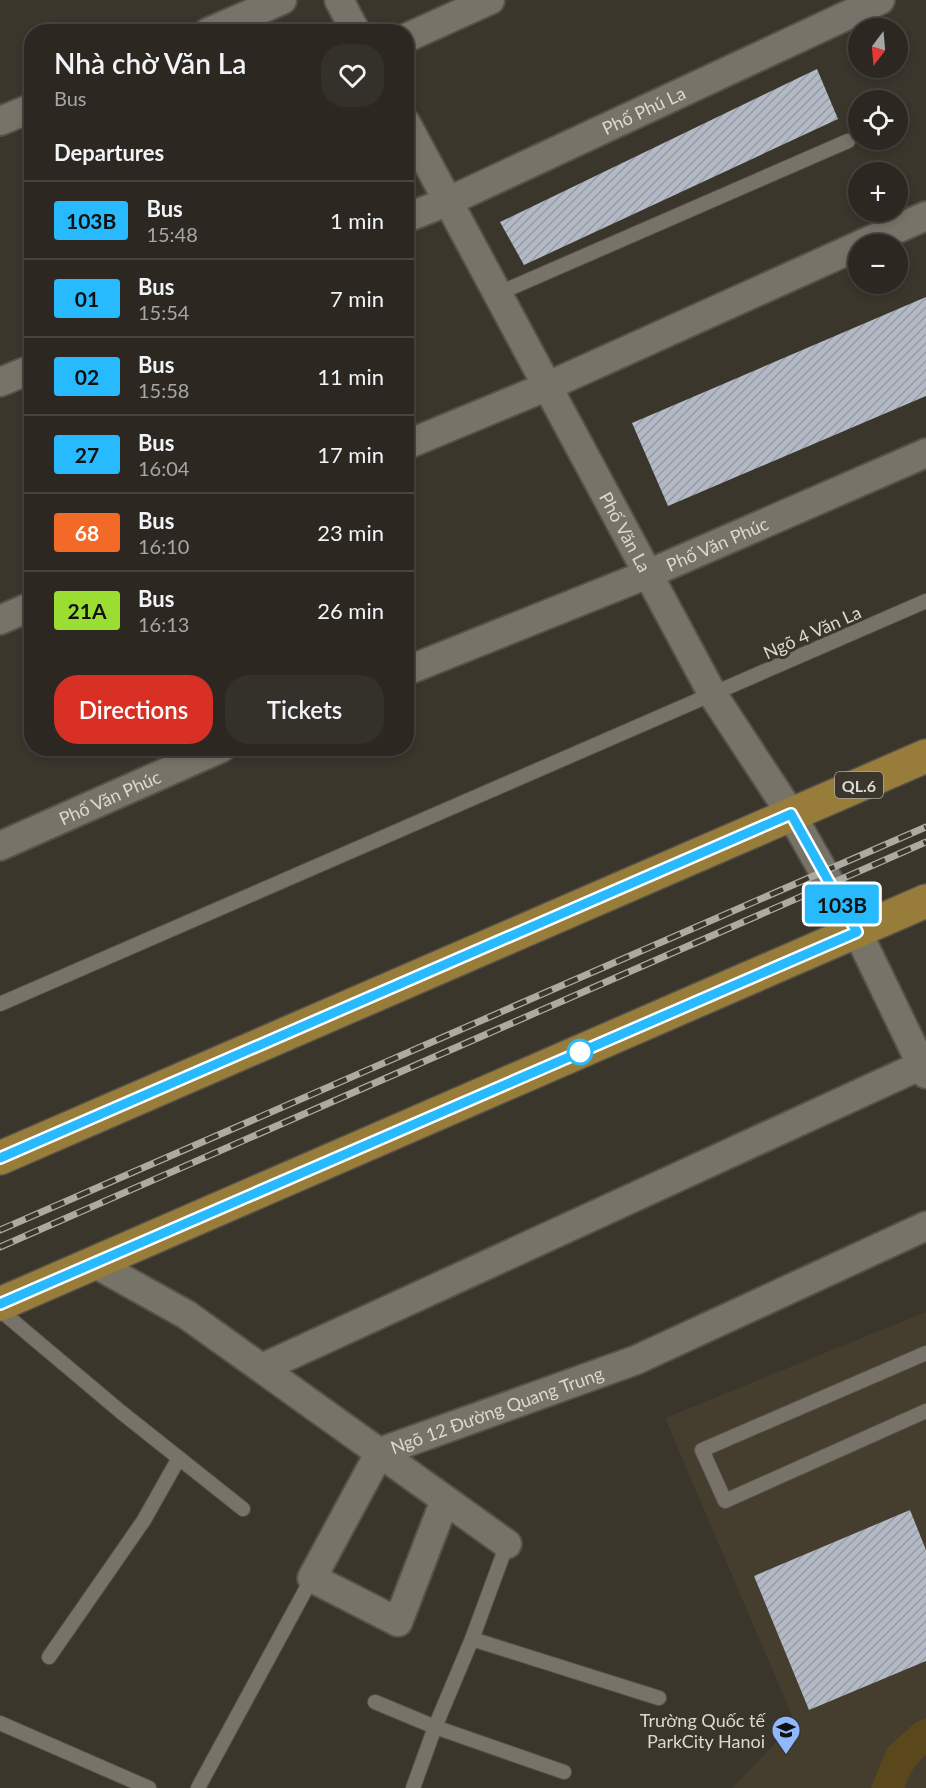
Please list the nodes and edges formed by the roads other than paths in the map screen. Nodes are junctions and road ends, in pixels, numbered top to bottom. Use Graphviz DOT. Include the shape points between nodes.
graph roads {
  1 [pos="282,0"];
  2 [pos="339,0"];
  3 [pos="490,0"];
  4 [pos="880,0"];
  5 [pos="226,24"];
  6 [pos="352,24"];
  7 [pos="414,34"];
  8 [pos="24,111"];
  9 [pos="0,121"];
  10 [pos="414,138"];
  11 [pos="848,141"];
  12 [pos="449,201"];
  13 [pos="414,215"];
  14 [pos="926,216"];
  15 [pos="885,234"];
  16 [pos="848,250"];
  17 [pos="496,294"];
  18 [pos="548,386"];
  19 [pos="414,442"];
  20 [pos="926,453"];
  21 [pos="648,574"];
  22 [pos="926,601"];
  23 [pos="24,610"];
  24 [pos="0,620"];
  25 [pos="414,668"];
  26 [pos="713,695"];
  27 [pos="203,756"];
  28 [pos="926,756"];
  29 [pos="791,814"];
  30 [pos="0,846"];
  31 [pos="926,901"];
  32 [pos="857,932"];
  33 [pos="0,1004"];
  34 [pos="924,1067"];
  35 [pos="0,1158"];
  36 [pos="926,1226"];
  37 [pos="94,1263"];
  38 [pos="0,1304"];
  39 [pos="0,1310"];
  40 [pos="926,1353"];
  41 [pos="262,1368"];
  42 [pos="926,1411"];
  43 [pos="380,1452"];
  44 [pos="179,1458"];
  45 [pos="445,1500"];
  46 [pos="243,1509"];
  47 [pos="507,1544"];
  48 [pos="312,1578"];
  49 [pos="472,1640"];
  50 [pos="49,1657"];
  51 [pos="659,1698"];
  52 [pos="375,1702"];
  53 [pos="0,1723"];
  54 [pos="435,1727"];
  55 [pos="564,1772"];
  56 [pos="149,1788"];
  57 [pos="198,1788"];
  58 [pos="413,1788"];
  1 -- 5 [label="street"];
  2 -- 6 [label="street"];
  3 -- 7 [label="street"];
  4 -- 12 [label="street, Phố Phú La"];
  8 -- 9 [label="street"];
  10 -- 12 [label="street, Phố Văn La"];
  11 -- 17 [label="lane"];
  12 -- 13 [label="street, Phố Phú La"];
  12 -- 17 [label="street, Phố Văn La"];
  14 -- 15 [label="street"];
  16 -- 18 [label="street"];
  17 -- 18 [label="street, Phố Văn La"];
  18 -- 19 [label="street"];
  18 -- 21 [label="street, Phố Văn La"];
  20 -- 21 [label="street, Phố Văn Phúc"];
  21 -- 25 [label="street, Phố Văn Phúc"];
  21 -- 26 [label="street, Phố Văn La"];
  22 -- 26 [label="lane, Ngõ 4 Văn La"];
  23 -- 24 [label="street"];
  26 -- 29 [label="street, Phố Văn La"];
  26 -- 33 [label="lane, Ngõ 4 Văn La"];
  27 -- 30 [label="street, Phố Văn Phúc"];
  28 -- 29 [label="highway, QL.6"];
  29 -- 32 [label="street, Phố Văn La"];
  29 -- 35 [label="highway, QL.6"];
  31 -- 32 [label="highway"];
  32 -- 34 [label="street, Phố Văn La"];
  32 -- 37 [label="highway"];
  34 -- 41 [label="street"];
  36 -- 43 [label="street, Ngõ 12 Đường Quang Trung" via="636,1360"];
  37 -- 38 [label="highway"];
  37 -- 41 [label="street, Ngõ 12 Đường Quang Trung" via="187,1316"];
  39 -- 44 [label="lane"];
  40 -- 42 [label="lane" via="702,1450 725,1501"];
  41 -- 43 [label="street, Ngõ 12 Đường Quang Trung"];
  43 -- 45 [label="street"];
  43 -- 48 [label="street"];
  44 -- 46 [label="lane"];
  44 -- 50 [label="lane" via="144,1520"];
  45 -- 47 [label="street"];
  45 -- 48 [label="street" via="398,1622"];
  47 -- 49 [label="lane"];
  48 -- 57 [label="lane"];
  49 -- 51 [label="lane"];
  49 -- 54 [label="lane"];
  52 -- 54 [label="lane"];
  53 -- 56 [label="lane"];
  54 -- 55 [label="lane"];
  54 -- 58 [label="lane"];
}
